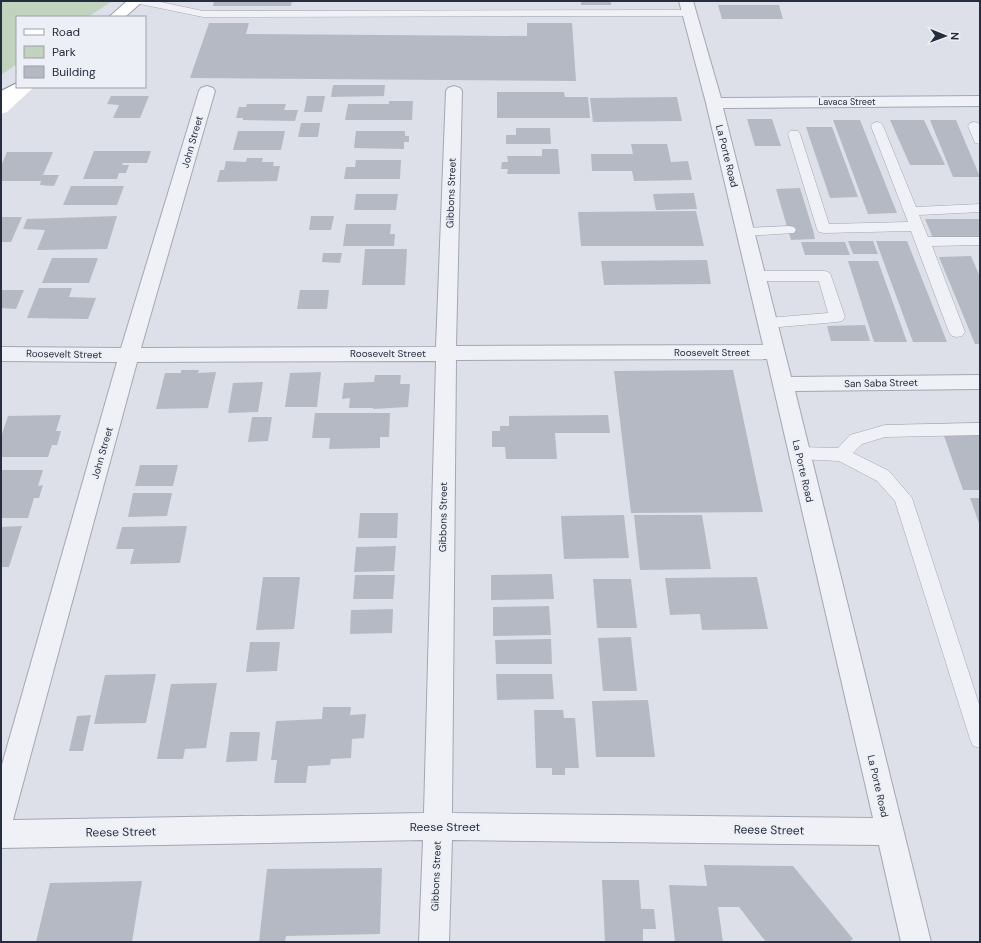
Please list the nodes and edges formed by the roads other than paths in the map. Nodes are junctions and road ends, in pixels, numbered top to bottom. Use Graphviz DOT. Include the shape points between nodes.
graph roads {
  1 [pos="136,1"];
  2 [pos="140,1"];
  3 [pos="192,1"];
  4 [pos="688,7"];
  5 [pos="181,10"];
  6 [pos="117,16"];
  7 [pos="16,88"];
  8 [pos="25,88"];
  9 [pos="207,91"];
  10 [pos="454,91"];
  11 [pos="1,97"];
  12 [pos="980,101"];
  13 [pos="714,103"];
  14 [pos="1,109"];
  15 [pos="877,126"];
  16 [pos="974,126"];
  17 [pos="794,134"];
  18 [pos="980,140"];
  19 [pos="980,208"];
  20 [pos="911,211"];
  21 [pos="917,226"];
  22 [pos="789,230"];
  23 [pos="745,232"];
  24 [pos="923,242"];
  25 [pos="980,242"];
  26 [pos="756,276"];
  27 [pos="768,323"];
  28 [pos="957,332"];
  29 [pos="775,352"];
  30 [pos="446,353"];
  31 [pos="1,354"];
  32 [pos="129,355"];
  33 [pos="980,382"];
  34 [pos="782,384"];
  35 [pos="980,429"];
  36 [pos="799,453"];
  37 [pos="842,455"];
  38 [pos="980,739"];
  39 [pos="1,816"];
  40 [pos="438,826"];
  41 [pos="889,832"];
  42 [pos="1,834"];
  43 [pos="434,942"];
  44 [pos="916,942"];
  1 -- 6 [label="main road"];
  2 -- 5 [label="lane"];
  3 -- 5 [label="lane"];
  4 -- 5 [label="lane" via="203,14"];
  4 -- 13 [label="street, La Porte Road"];
  7 -- 11 [label="main road"];
  8 -- 14 [label="main road"];
  9 -- 32 [label="street, John Street"];
  10 -- 30 [label="street, Gibbons Street"];
  12 -- 13 [label="street, Lavaca Street"];
  13 -- 23 [label="street, La Porte Road"];
  15 -- 20 [label="lane"];
  16 -- 18 [label="lane"];
  17 -- 21 [label="lane" via="818,230"];
  19 -- 20 [label="lane"];
  20 -- 21 [label="lane"];
  21 -- 24 [label="lane"];
  22 -- 23 [label="lane"];
  23 -- 26 [label="street, La Porte Road"];
  24 -- 25 [label="lane"];
  24 -- 28 [label="lane"];
  26 -- 27 [label="street, La Porte Road"];
  26 -- 27 [label="lane" via="825,276 837,317"];
  27 -- 29 [label="street, La Porte Road"];
  29 -- 30 [label="street, Roosevelt Street"];
  29 -- 34 [label="street, La Porte Road"];
  30 -- 32 [label="street, Roosevelt Street"];
  30 -- 40 [label="street, Gibbons Street"];
  31 -- 32 [label="street, Roosevelt Street"];
  32 -- 39 [label="street, John Street"];
  33 -- 34 [label="street, San Saba Street"];
  34 -- 36 [label="street, La Porte Road"];
  35 -- 37 [label="lane" via="885,431 856,439"];
  36 -- 37 [label="lane"];
  36 -- 41 [label="street, La Porte Road"];
  37 -- 38 [label="lane" via="883,476 903,498"];
  40 -- 41 [label="street, Reese Street"];
  40 -- 42 [label="street, Reese Street"];
  40 -- 43 [label="street, Gibbons Street"];
  41 -- 44 [label="street, La Porte Road"];
}
